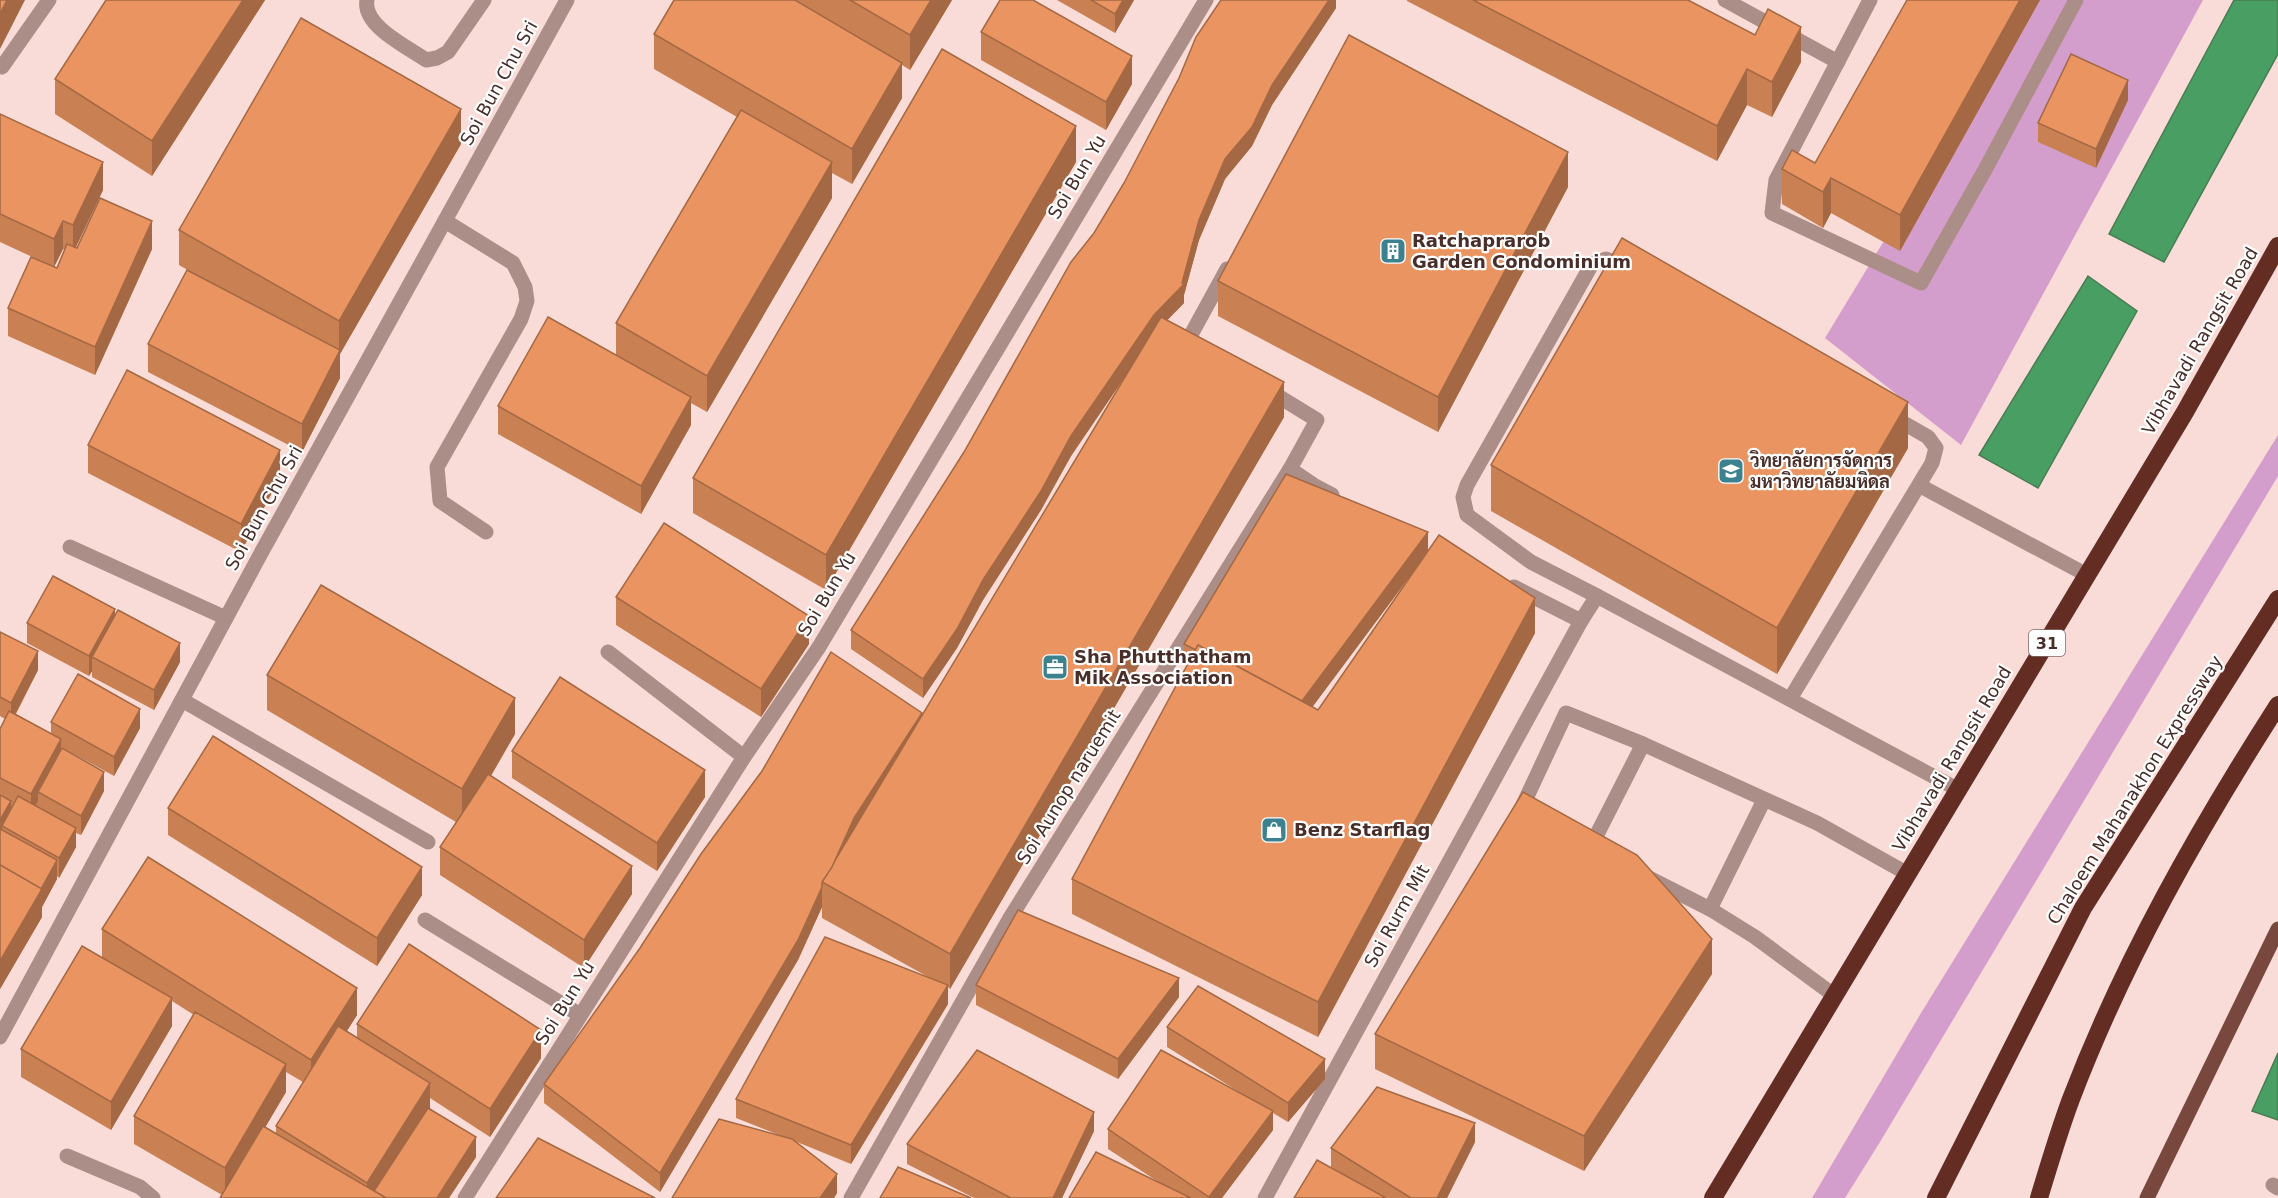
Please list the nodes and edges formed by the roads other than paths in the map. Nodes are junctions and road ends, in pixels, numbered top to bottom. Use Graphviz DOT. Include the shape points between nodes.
graph roads {
  1 [pos="49,0"];
  2 [pos="368,0"];
  3 [pos="484,0"];
  4 [pos="567,0"];
  5 [pos="1206,0"];
  6 [pos="1725,0"];
  7 [pos="1870,0"];
  8 [pos="2076,0"];
  9 [pos="1838,62"];
  10 [pos="2,67"];
  11 [pos="445,221"];
  12 [pos="2278,246"];
  13 [pos="1233,259"];
  14 [pos="1644,275"];
  15 [pos="1207,354"];
  16 [pos="1257,384"];
  17 [pos="1877,408"];
  18 [pos="1290,469"];
  19 [pos="1920,484"];
  20 [pos="1347,502"];
  21 [pos="486,532"];
  22 [pos="70,548"];
  23 [pos="2087,575"];
  24 [pos="1496,578"];
  25 [pos="1597,596"];
  26 [pos="2278,600"];
  27 [pos="226,618"];
  28 [pos="1581,621"];
  29 [pos="608,652"];
  30 [pos="1790,699"];
  31 [pos="182,700"];
  32 [pos="2278,705"];
  33 [pos="1643,744"];
  34 [pos="744,757"];
  35 [pos="1958,789"];
  36 [pos="1764,800"];
  37 [pos="1542,817"];
  38 [pos="428,842"];
  39 [pos="1610,858"];
  40 [pos="1630,868"];
  41 [pos="1908,873"];
  42 [pos="1710,909"];
  43 [pos="425,920"];
  44 [pos="2278,929"];
  45 [pos="1835,996"];
  46 [pos="580,1015"];
  47 [pos="0,1037"];
  48 [pos="67,1156"];
  49 [pos="153,1198"];
  50 [pos="465,1198"];
  51 [pos="852,1198"];
  52 [pos="1264,1198"];
  53 [pos="1713,1198"];
  54 [pos="1936,1198"];
  55 [pos="2039,1198"];
  56 [pos="2147,1198"];
  1 -- 10 [label="street"];
  2 -- 3 [label="street" via="366,8 377,27 426,60 448,52"];
  4 -- 11 [label="street, Soi Bun Chu Sri"];
  5 -- 34 [label="street, Soi Bun Yu" via="824,651"];
  6 -- 9 [label="street"];
  7 -- 9 [label="street"];
  8 -- 9 [label="street" via="1921,283 1772,213 1776,180"];
  11 -- 21 [label="street" via="513,263 527,301 521,319 437,467 440,501"];
  11 -- 27 [label="street, Soi Bun Chu Sri"];
  12 -- 23 [label="highway, Vibhavadi Rangsit Road / 31"];
  13 -- 15 [label="street" via="1187,342"];
  14 -- 25 [label="street" via="1606,259 1592,264 1463,497 1467,515 1531,562"];
  16 -- 18 [label="street, Soi Aunop naruemit" via="1317,420"];
  17 -- 19 [label="street" via="1928,437 1936,448"];
  18 -- 20 [label="street"];
  18 -- 51 [label="street, Soi Aunop naruemit" via="1010,918"];
  19 -- 23 [label="street"];
  19 -- 30 [label="street"];
  22 -- 27 [label="street"];
  23 -- 35 [label="highway, Vibhavadi Rangsit Road / 31"];
  24 -- 28 [label="street"];
  25 -- 28 [label="street, Soi Rurm Mit"];
  25 -- 30 [label="street"];
  26 -- 54 [label="highway, Chaloem Mahanakhon Expressway" via="2083,908"];
  27 -- 31 [label="street, Soi Bun Chu Sri"];
  28 -- 52 [label="street, Soi Rurm Mit"];
  29 -- 34 [label="street"];
  30 -- 35 [label="street"];
  31 -- 38 [label="street"];
  31 -- 47 [label="street, Soi Bun Chu Sri"];
  32 -- 55 [label="highway" via="2186,858 2113,1000 2071,1099"];
  33 -- 36 [label="street"];
  33 -- 37 [label="street" via="1566,712 1523,805"];
  33 -- 39 [label="street" via="1586,845"];
  34 -- 46 [label="street, Soi Bun Yu"];
  35 -- 41 [label="highway, Vibhavadi Rangsit Road / 31"];
  36 -- 41 [label="street" via="1817,823"];
  36 -- 42 [label="street"];
  40 -- 42 [label="street"];
  41 -- 45 [label="highway, Vibhavadi Rangsit Road / 31"];
  42 -- 45 [label="street"];
  43 -- 46 [label="street"];
  44 -- 56 [label="main road"];
  45 -- 53 [label="highway, Vibhavadi Rangsit Road / 31"];
  46 -- 50 [label="street, Soi Bun Yu"];
  48 -- 49 [label="street" via="140,1187"];
}
